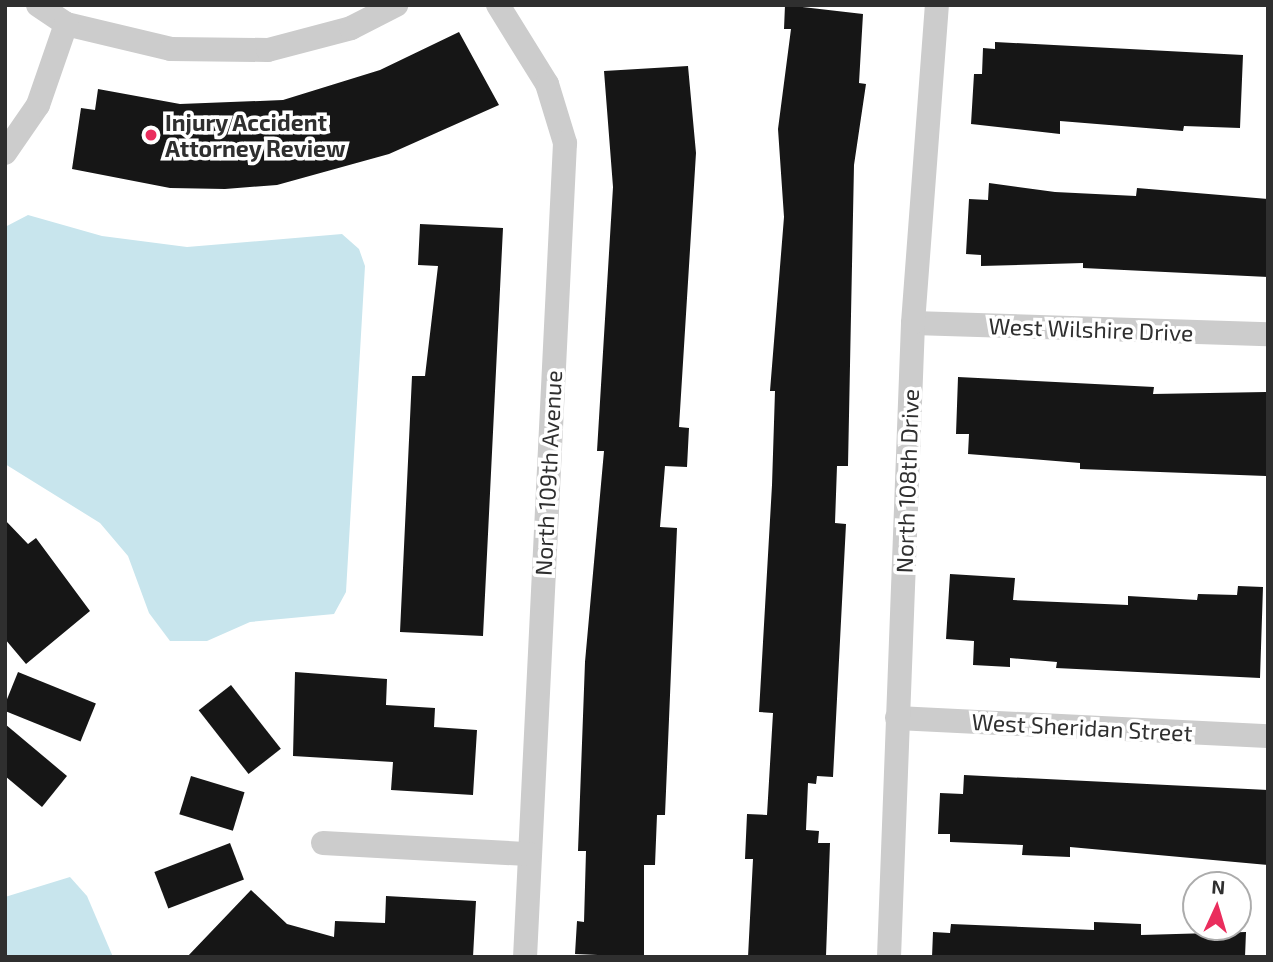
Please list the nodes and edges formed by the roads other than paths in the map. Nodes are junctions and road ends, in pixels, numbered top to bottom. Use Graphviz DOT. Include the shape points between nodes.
graph roads {
  1 [pos="38,5"];
  2 [pos="396,5"];
  3 [pos="498,5"];
  4 [pos="937,5"];
  5 [pos="66,24"];
  6 [pos="5,153"];
  7 [pos="913,323"];
  8 [pos="1268,334"];
  9 [pos="897,718"];
  10 [pos="1268,736"];
  11 [pos="323,843"];
  12 [pos="529,853"];
  13 [pos="525,957"];
  14 [pos="889,957"];
  1 -- 5 [label="street"];
  2 -- 5 [label="street" via="351,29 268,50 171,49"];
  3 -- 12 [label="street, North 109th Avenue" via="547,84 565,143"];
  4 -- 7 [label="street, North 108th Drive"];
  5 -- 6 [label="street" via="38,105"];
  7 -- 8 [label="street, West Wilshire Drive"];
  7 -- 9 [label="street, North 108th Drive"];
  9 -- 10 [label="street, West Sheridan Street"];
  9 -- 14 [label="street, North 108th Drive"];
  11 -- 12 [label="street"];
  12 -- 13 [label="street, North 109th Avenue"];
}
